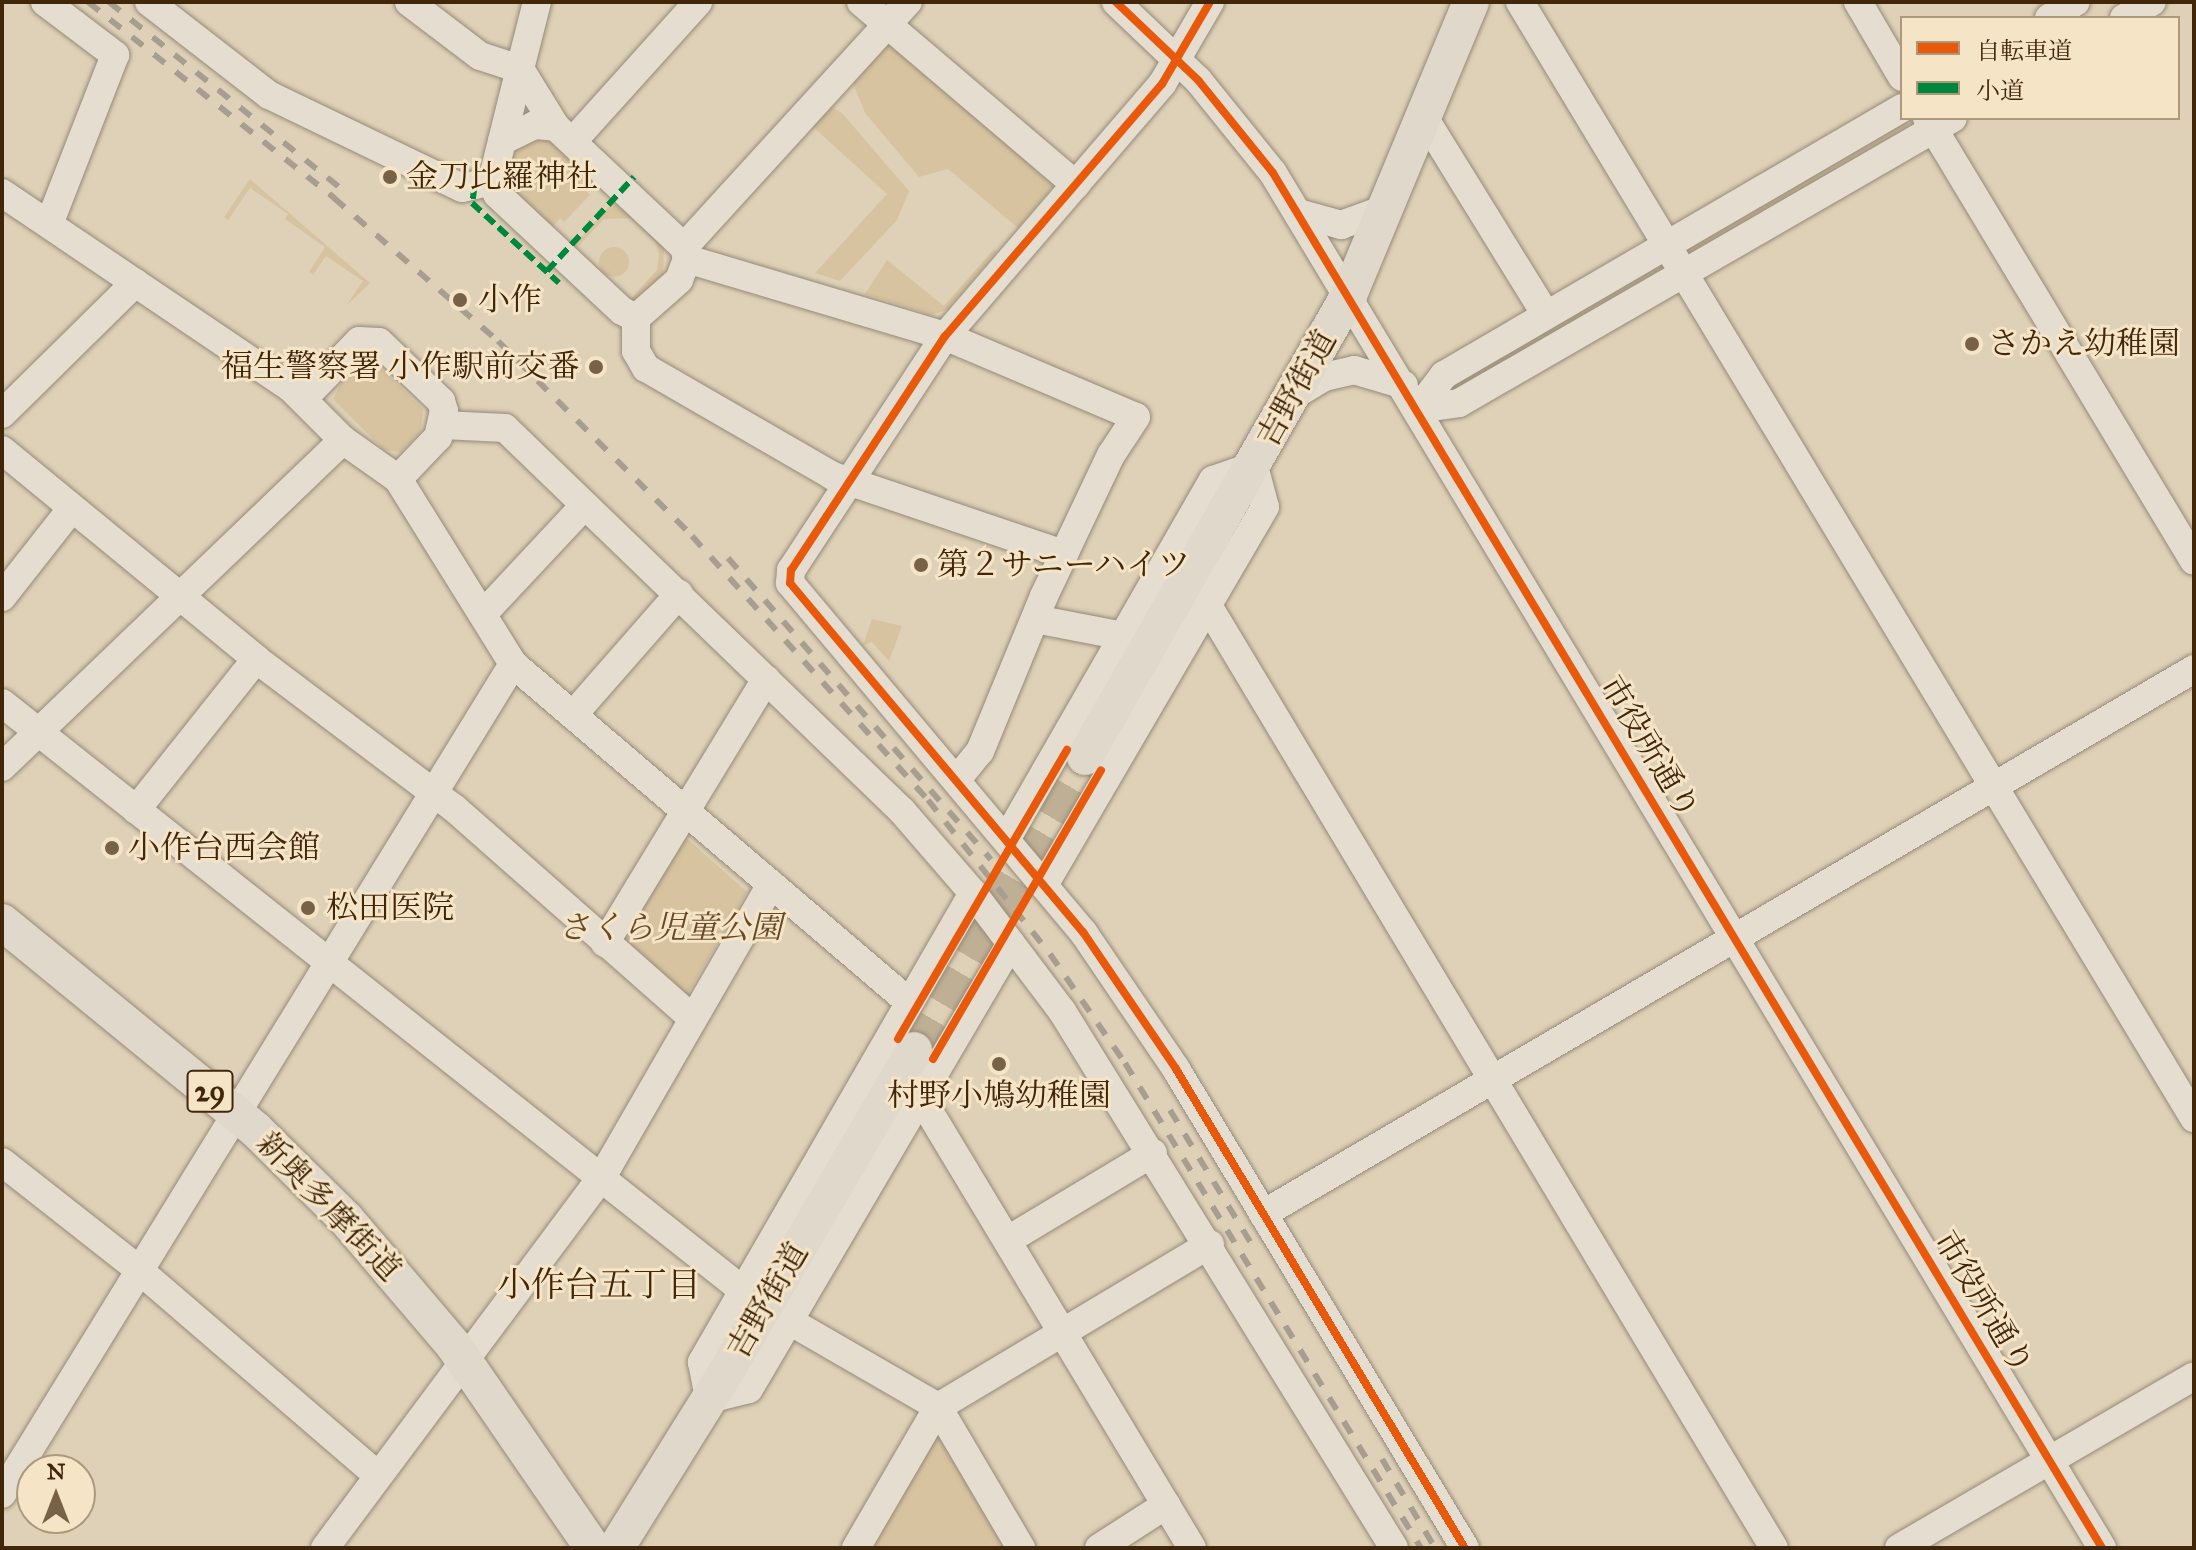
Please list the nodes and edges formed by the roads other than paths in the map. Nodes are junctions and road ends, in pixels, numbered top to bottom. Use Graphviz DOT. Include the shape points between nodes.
graph roads {
  1 [pos="45,2"];
  2 [pos="149,2"];
  3 [pos="409,2"];
  4 [pos="537,2"];
  5 [pos="698,2"];
  6 [pos="861,2"];
  7 [pos="908,2"];
  8 [pos="1116,2"];
  9 [pos="1210,2"];
  10 [pos="1471,2"];
  11 [pos="1520,2"];
  12 [pos="1858,2"];
  13 [pos="2076,2"];
  14 [pos="2152,2"];
  15 [pos="2052,16"];
  16 [pos="2128,16"];
  17 [pos="886,25"];
  18 [pos="1179,61"];
  19 [pos="520,69"];
  20 [pos="1900,74"];
  21 [pos="1900,109"];
  22 [pos="1425,119"];
  23 [pos="1938,121"];
  24 [pos="564,134"];
  25 [pos="502,141"];
  26 [pos="492,181"];
  27 [pos="1076,185"];
  28 [pos="2,193"];
  29 [pos="1388,208"];
  30 [pos="1298,213"];
  31 [pos="49,224"];
  32 [pos="1668,244"];
  33 [pos="686,253"];
  34 [pos="1685,272"];
  35 [pos="135,283"];
  36 [pos="1349,295"];
  37 [pos="1546,315"];
  38 [pos="636,318"];
  39 [pos="945,336"];
  40 [pos="1296,394"];
  41 [pos="1411,397"];
  42 [pos="304,398"];
  43 [pos="2,414"];
  44 [pos="443,425"];
  45 [pos="343,440"];
  46 [pos="2,450"];
  47 [pos="1254,466"];
  48 [pos="398,479"];
  49 [pos="848,483"];
  50 [pos="584,506"];
  51 [pos="72,508"];
  52 [pos="1064,554"];
  53 [pos="2194,561"];
  54 [pos="679,594"];
  55 [pos="182,596"];
  56 [pos="2,597"];
  57 [pos="1207,604"];
  58 [pos="483,614"];
  59 [pos="1035,619"];
  60 [pos="1123,636"];
  61 [pos="256,659"];
  62 [pos="513,664"];
  63 [pos="2194,669"];
  64 [pos="766,679"];
  65 [pos="2,703"];
  66 [pos="573,715"];
  67 [pos="39,733"];
  68 [pos="1085,757"];
  69 [pos="2,767"];
  70 [pos="957,779"];
  71 [pos="1993,785"];
  72 [pos="432,793"];
  73 [pos="136,810"];
  74 [pos="687,812"];
  75 [pos="1007,838"];
  76 [pos="771,884"];
  77 [pos="1045,884"];
  78 [pos="973,893"];
  79 [pos="2,922"];
  80 [pos="1735,936"];
  81 [pos="605,943"];
  82 [pos="1011,943"];
  83 [pos="328,963"];
  84 [pos="909,1002"];
  85 [pos="692,1018"];
  86 [pos="914,1050"];
  87 [pos="1491,1079"];
  88 [pos="921,1098"];
  89 [pos="236,1113"];
  90 [pos="2194,1118"];
  91 [pos="1153,1153"];
  92 [pos="3,1165"];
  93 [pos="602,1177"];
  94 [pos="1263,1214"];
  95 [pos="1008,1240"];
  96 [pos="1210,1244"];
  97 [pos="139,1270"];
  98 [pos="741,1289"];
  99 [pos="791,1322"];
  100 [pos="1062,1331"];
  101 [pos="464,1361"];
  102 [pos="2194,1376"];
  103 [pos="709,1399"];
  104 [pos="938,1407"];
  105 [pos="2049,1459"];
  106 [pos="376,1474"];
  107 [pos="2,1494"];
  108 [pos="1166,1505"];
  109 [pos="325,1548"];
  110 [pos="593,1548"];
  111 [pos="616,1548"];
  112 [pos="856,1548"];
  113 [pos="1021,1548"];
  114 [pos="1099,1548"];
  115 [pos="1192,1548"];
  116 [pos="1394,1548"];
  117 [pos="1465,1548"];
  118 [pos="1774,1548"];
  119 [pos="1899,1548"];
  120 [pos="2102,1548"];
  1 -- 31 [label="street" via="115,55"];
  2 -- 26 [label="street" via="282,102 462,188"];
  3 -- 19 [label="street" via="480,56"];
  4 -- 19 [label="street"];
  5 -- 24 [label="street"];
  6 -- 17 [label="street"];
  7 -- 17 [label="street"];
  8 -- 18 [label="street, 市役所通り"];
  9 -- 18 [label="street"];
  10 -- 22 [label="main road, 吉野街道"];
  11 -- 32 [label="street"];
  12 -- 20 [label="street"];
  13 -- 15 [label="street"];
  14 -- 16 [label="street"];
  17 -- 27 [label="street"];
  17 -- 33 [label="street"];
  18 -- 27 [label="street"];
  18 -- 30 [label="street, 市役所通り" via="1262,157"];
  19 -- 24 [label="street"];
  19 -- 25 [label="street"];
  21 -- 32 [label="street"];
  22 -- 29 [label="main road, 吉野街道"];
  22 -- 37 [label="street"];
  23 -- 34 [label="street"];
  23 -- 53 [label="street"];
  24 -- 25 [label="street" via="535,125"];
  24 -- 33 [label="street"];
  25 -- 26 [label="street"];
  26 -- 38 [label="street" via="519,218"];
  27 -- 39 [label="street"];
  28 -- 31 [label="street"];
  29 -- 30 [label="street" via="1341,225"];
  29 -- 36 [label="main road, 吉野街道"];
  30 -- 36 [label="street, 市役所通り"];
  31 -- 35 [label="street"];
  32 -- 34 [label="street"];
  32 -- 37 [label="street"];
  33 -- 38 [label="street" via="679,280"];
  33 -- 39 [label="street"];
  34 -- 41 [label="street" via="1459,403"];
  34 -- 71 [label="street"];
  35 -- 42 [label="street"];
  35 -- 43 [label="street"];
  36 -- 40 [label="main road, 吉野街道"];
  36 -- 41 [label="street, 市役所通り"];
  37 -- 41 [label="street"];
  38 -- 49 [label="street" via="636,351 646,368"];
  39 -- 49 [label="street"];
  39 -- 52 [label="street" via="1136,417 1111,455"];
  40 -- 41 [label="street" via="1324,377 1354,370"];
  40 -- 47 [label="main road, 吉野街道"];
  41 -- 80 [label="street, 市役所通り"];
  42 -- 44 [label="street" via="359,341 368,339 379,342 441,401"];
  42 -- 45 [label="street"];
  44 -- 48 [label="street"];
  44 -- 50 [label="street" via="505,428"];
  45 -- 48 [label="street"];
  45 -- 55 [label="street"];
  46 -- 51 [label="street"];
  47 -- 57 [label="street" via="1265,507"];
  47 -- 60 [label="street" via="1213,480"];
  47 -- 68 [label="main road, 吉野街道"];
  48 -- 58 [label="street"];
  49 -- 52 [label="street"];
  49 -- 70 [label="street" via="791,570 790,583"];
  50 -- 54 [label="street"];
  50 -- 58 [label="street"];
  51 -- 55 [label="street"];
  51 -- 56 [label="street"];
  52 -- 59 [label="street"];
  54 -- 64 [label="street"];
  54 -- 66 [label="street"];
  55 -- 61 [label="street"];
  55 -- 67 [label="street"];
  57 -- 77 [label="street"];
  57 -- 87 [label="street"];
  58 -- 62 [label="street"];
  59 -- 60 [label="street"];
  59 -- 70 [label="street" via="980,751"];
  60 -- 75 [label="street"];
  61 -- 72 [label="street"];
  61 -- 73 [label="street"];
  62 -- 66 [label="street"];
  62 -- 72 [label="street"];
  63 -- 71 [label="street"];
  64 -- 74 [label="street"];
  64 -- 78 [label="street" via="902,811"];
  65 -- 67 [label="street"];
  66 -- 74 [label="street"];
  67 -- 69 [label="street"];
  67 -- 73 [label="street"];
  70 -- 75 [label="street"];
  71 -- 80 [label="street"];
  71 -- 90 [label="street"];
  72 -- 81 [label="street"];
  72 -- 83 [label="street"];
  73 -- 83 [label="street"];
  74 -- 76 [label="street"];
  74 -- 81 [label="street"];
  75 -- 77 [label="street"];
  76 -- 84 [label="street"];
  76 -- 85 [label="street"];
  77 -- 94 [label="street" via="1176,1069"];
  78 -- 82 [label="street"];
  78 -- 84 [label="street"];
  79 -- 89 [label="main road, 新奥多摩街道 / 29"];
  80 -- 87 [label="street"];
  80 -- 105 [label="street, 市役所通り"];
  81 -- 85 [label="street"];
  82 -- 88 [label="street"];
  82 -- 91 [label="street"];
  83 -- 89 [label="street"];
  83 -- 93 [label="street"];
  84 -- 98 [label="street"];
  85 -- 93 [label="street"];
  86 -- 103 [label="main road, 吉野街道"];
  87 -- 94 [label="street"];
  87 -- 118 [label="street"];
  88 -- 95 [label="street"];
  88 -- 99 [label="street"];
  89 -- 97 [label="street"];
  89 -- 101 [label="main road, 新奥多摩街道 / 29" via="346,1219"];
  91 -- 95 [label="street"];
  91 -- 96 [label="street"];
  92 -- 97 [label="street"];
  93 -- 98 [label="street"];
  93 -- 101 [label="street"];
  94 -- 117 [label="street"];
  95 -- 100 [label="street"];
  96 -- 100 [label="street"];
  96 -- 116 [label="street"];
  97 -- 106 [label="street"];
  97 -- 107 [label="street"];
  98 -- 103 [label="street" via="702,1362"];
  99 -- 103 [label="street" via="749,1389"];
  99 -- 104 [label="street"];
  100 -- 104 [label="street"];
  100 -- 108 [label="street"];
  101 -- 106 [label="street"];
  101 -- 110 [label="main road, 新奥多摩街道 / 29"];
  102 -- 105 [label="street"];
  103 -- 111 [label="main road, 吉野街道"];
  104 -- 112 [label="street"];
  104 -- 113 [label="street"];
  105 -- 119 [label="street"];
  105 -- 120 [label="street, 市役所通り"];
  106 -- 109 [label="street"];
  108 -- 114 [label="street"];
  108 -- 115 [label="street"];
}
